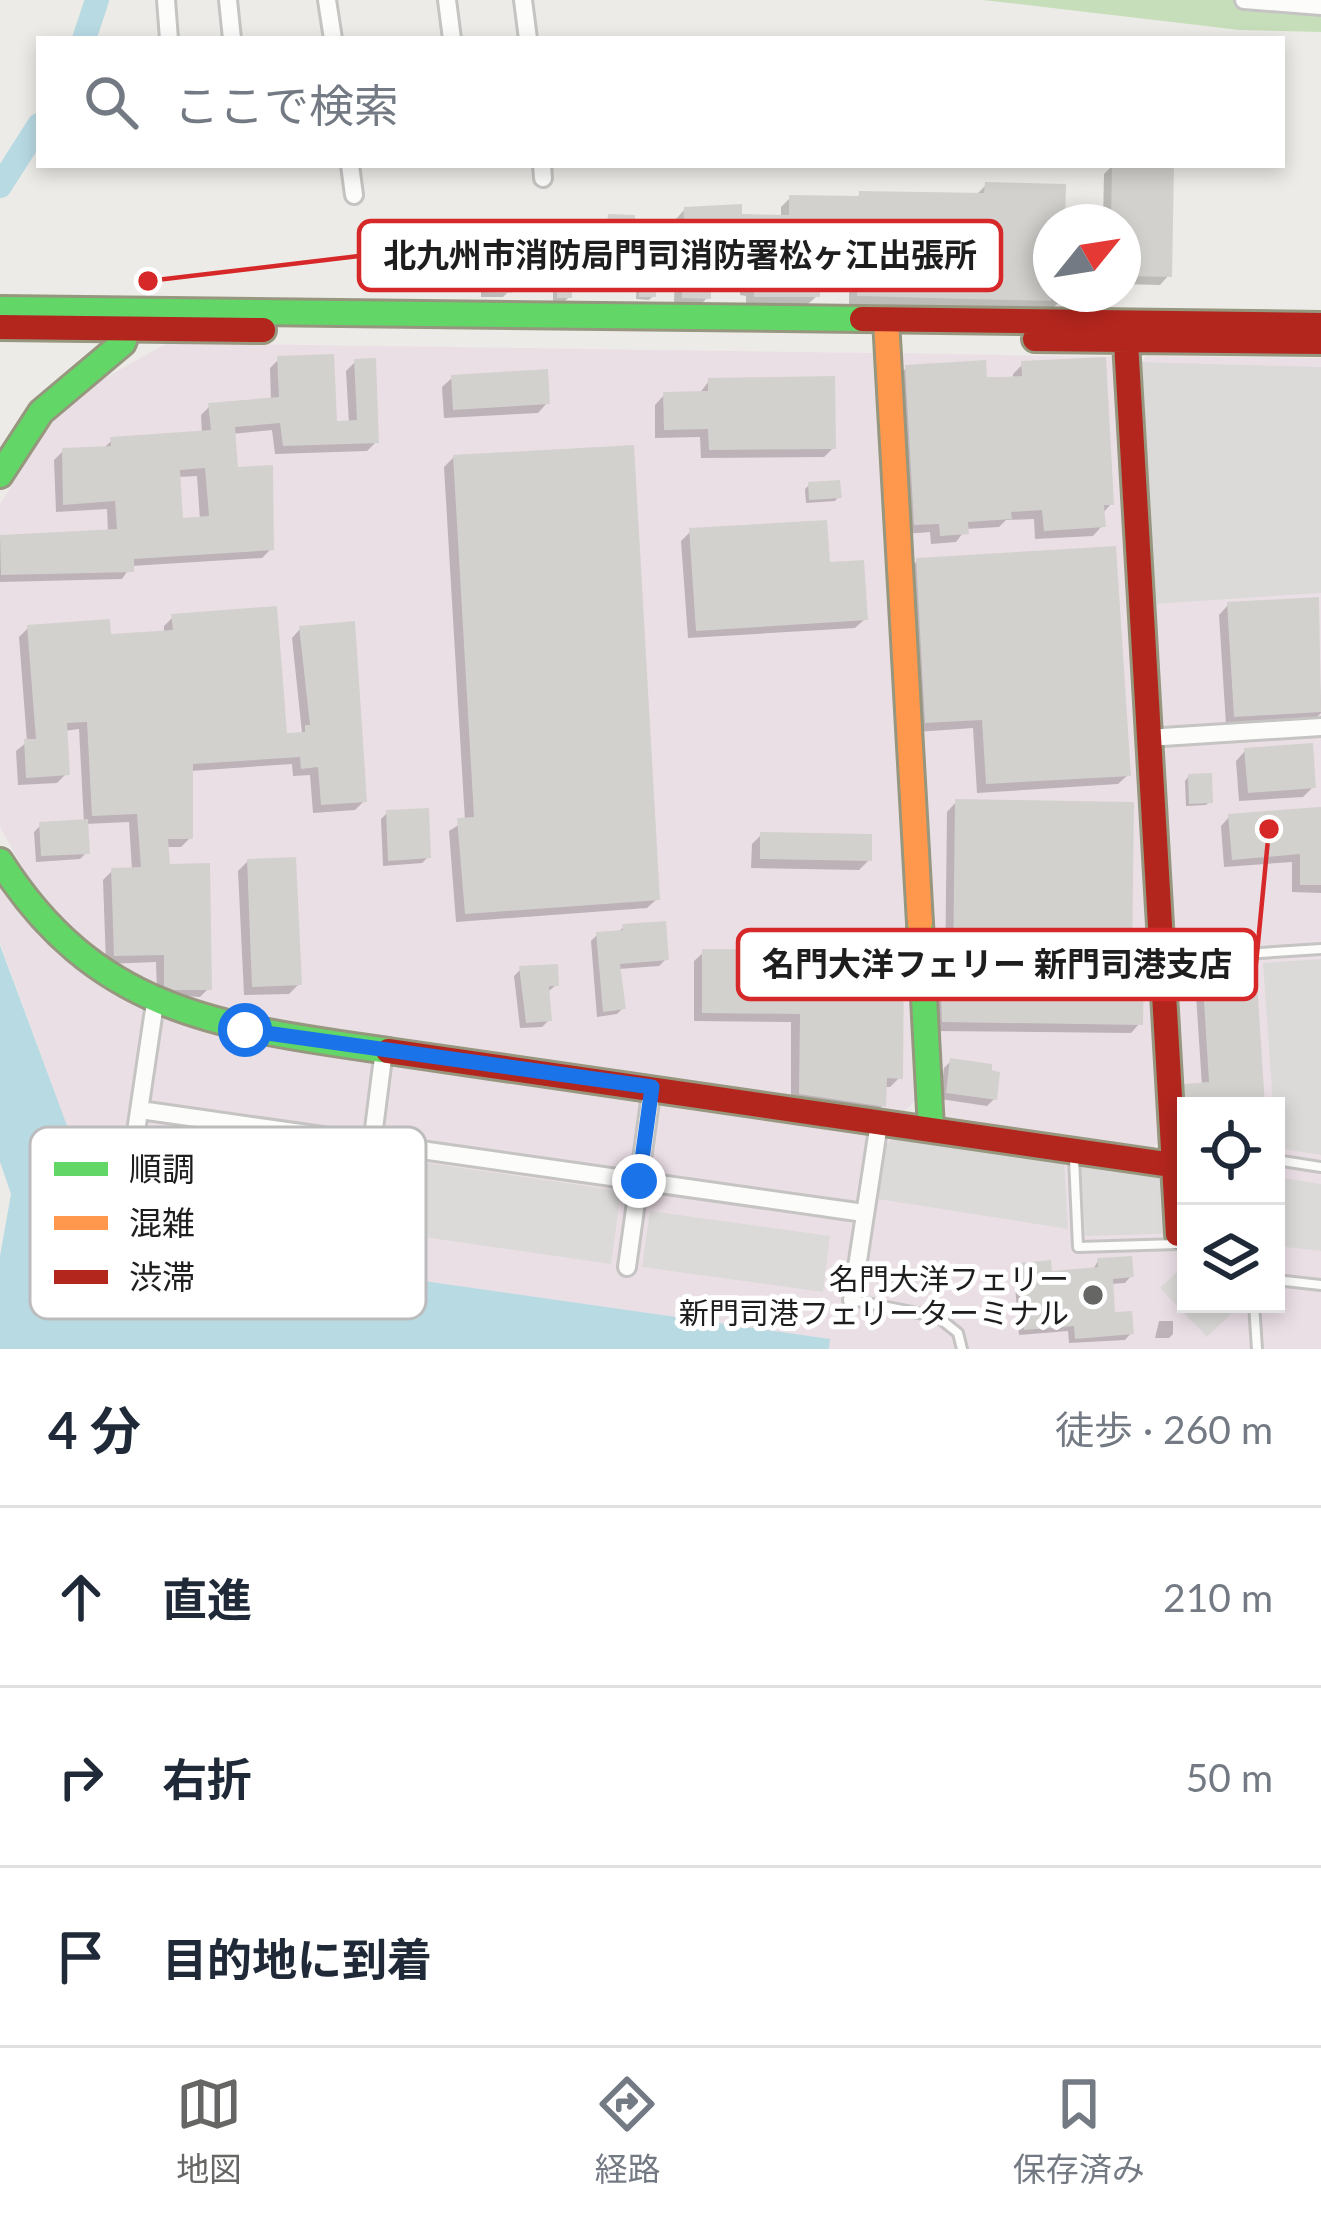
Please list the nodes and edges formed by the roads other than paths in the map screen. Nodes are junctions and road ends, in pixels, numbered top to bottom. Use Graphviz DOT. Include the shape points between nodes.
graph roads {
  1 [pos="166,0"];
  2 [pos="229,0"];
  3 [pos="327,0"];
  4 [pos="447,0"];
  5 [pos="523,0"];
  6 [pos="1244,0"];
  7 [pos="1321,6"];
  8 [pos="170,36"];
  9 [pos="232,36"];
  10 [pos="333,36"];
  11 [pos="452,36"];
  12 [pos="527,36"];
  13 [pos="350,168"];
  14 [pos="354,195"];
  15 [pos="0,309"];
  16 [pos="132,320"];
  17 [pos="1321,326"];
  18 [pos="0,327"];
  19 [pos="70,328"];
  20 [pos="886,328"];
  21 [pos="1126,331"];
  22 [pos="1321,342"];
  23 [pos="73,384"];
  24 [pos="0,476"];
  25 [pos="1321,727"];
  26 [pos="1148,738"];
  27 [pos="0,861"];
  28 [pos="1321,949"];
  29 [pos="1160,960"];
  30 [pos="155,1003"];
  31 [pos="384,1050"];
  32 [pos="652,1087"];
  33 [pos="140,1109"];
  34 [pos="879,1123"];
  35 [pos="137,1127"];
  36 [pos="263,1127"];
  37 [pos="375,1127"];
  38 [pos="931,1129"];
  39 [pos="1074,1150"];
  40 [pos="426,1151"];
  41 [pos="1176,1152"];
  42 [pos="1285,1161"];
  43 [pos="1321,1167"];
  44 [pos="639,1181"];
  45 [pos="1177,1205"];
  46 [pos="864,1213"];
  47 [pos="1177,1244"];
  48 [pos="627,1267"];
  49 [pos="1285,1280"];
  50 [pos="1321,1286"];
  51 [pos="852,1300"];
  52 [pos="1255,1313"];
  53 [pos="962,1349"];
  54 [pos="1257,1349"];
  1 -- 8 [label="street"];
  2 -- 9 [label="street"];
  3 -- 10 [label="street"];
  4 -- 11 [label="street"];
  5 -- 12 [label="street"];
  6 -- 7 [label="street"];
  13 -- 14 [label="street"];
  15 -- 16 [label="street"];
  16 -- 19 [label="street"];
  16 -- 20 [label="street"];
  16 -- 23 [label="street" via="111,357"];
  17 -- 21 [label="street"];
  18 -- 19 [label="street"];
  19 -- 23 [label="street" via="79,341"];
  20 -- 21 [label="street"];
  20 -- 38 [label="street"];
  21 -- 22 [label="street"];
  21 -- 26 [label="street"];
  23 -- 24 [label="street" via="25,433"];
  25 -- 26 [label="street"];
  26 -- 29 [label="street"];
  27 -- 30 [label="street" via="72,949"];
  28 -- 29 [label="lane"];
  29 -- 41 [label="street"];
  30 -- 31 [label="street" via="245,1030"];
  30 -- 33 [label="street"];
  31 -- 32 [label="street"];
  31 -- 37 [label="street"];
  32 -- 34 [label="street"];
  32 -- 44 [label="street"];
  33 -- 35 [label="street"];
  33 -- 36 [label="street"];
  34 -- 38 [label="street"];
  34 -- 46 [label="street"];
  38 -- 39 [label="street"];
  39 -- 41 [label="street"];
  39 -- 47 [label="lane" via="1078,1247"];
  40 -- 44 [label="street"];
  41 -- 45 [label="street"];
  42 -- 43 [label="lane"];
  44 -- 46 [label="street"];
  44 -- 48 [label="street"];
  46 -- 51 [label="street"];
  49 -- 50 [label="lane"];
  51 -- 53 [label="lane" via="938,1317 958,1333"];
  52 -- 54 [label="lane"];
}
